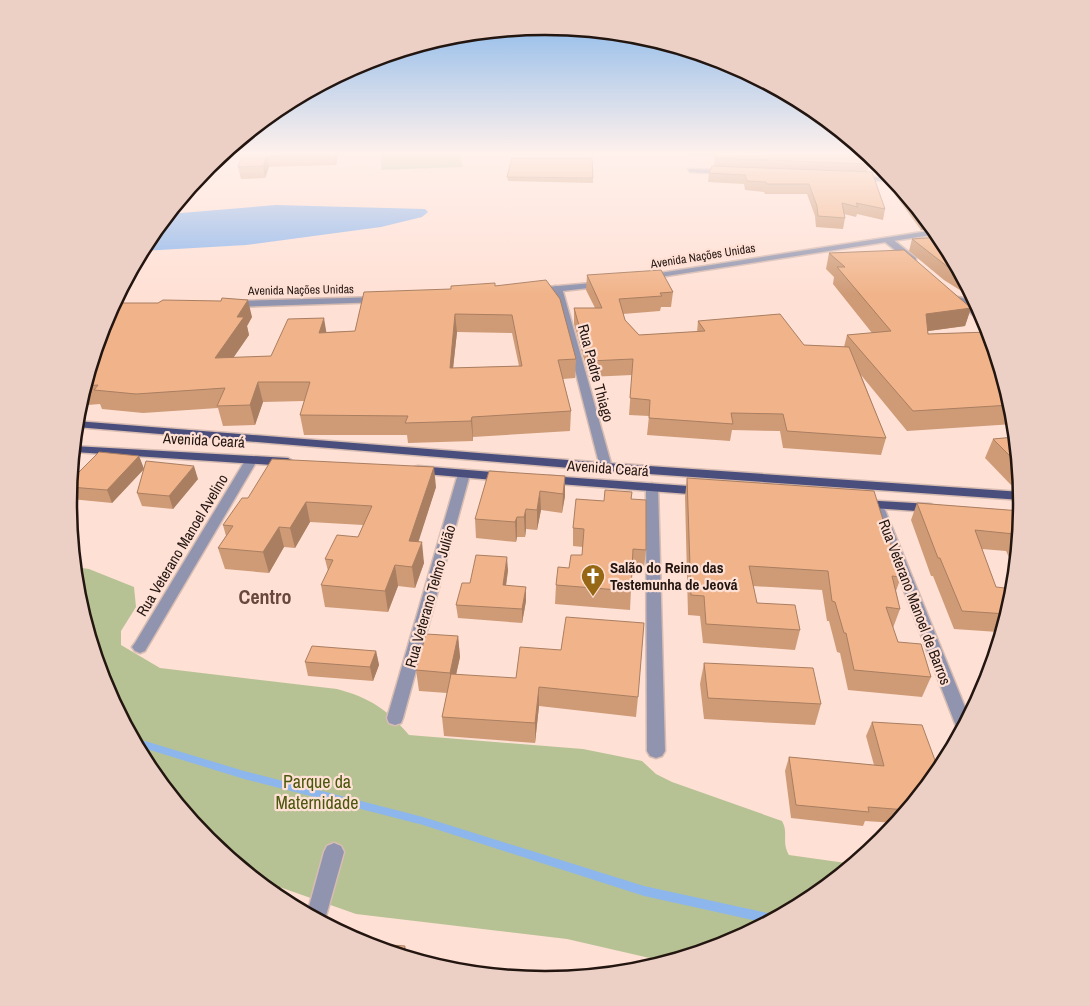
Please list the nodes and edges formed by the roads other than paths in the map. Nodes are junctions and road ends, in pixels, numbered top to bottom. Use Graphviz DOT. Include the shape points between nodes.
graph roads {
  1 [pos="927,233"];
  2 [pos="888,240"];
  3 [pos="918,265"];
  4 [pos="635,279"];
  5 [pos="616,282"];
  6 [pos="558,288"];
  7 [pos="948,290"];
  8 [pos="525,292"];
  9 [pos="386,300"];
  10 [pos="228,304"];
  11 [pos="970,308"];
  12 [pos="84,425"];
  13 [pos="80,449"];
  14 [pos="252,459"];
  15 [pos="300,462"];
  16 [pos="606,467"];
  17 [pos="406,470"];
  18 [pos="464,474"];
  19 [pos="514,477"];
  20 [pos="534,478"];
  21 [pos="652,487"];
  22 [pos="711,492"];
  23 [pos="1013,495"];
  24 [pos="848,502"];
  25 [pos="877,505"];
  26 [pos="944,509"];
  27 [pos="140,647"];
  28 [pos="395,718"];
  29 [pos="961,718"];
  30 [pos="656,751"];
  31 [pos="334,852"];
  32 [pos="318,912"];
  1 -- 2 [label="street, Avenida Nações Unidas"];
  2 -- 3 [label="street"];
  2 -- 4 [label="street, Avenida Nações Unidas"];
  5 -- 6 [label="street"];
  6 -- 8 [label="street"];
  6 -- 16 [label="street, Rua Padre Thiago"];
  7 -- 11 [label="street"];
  9 -- 10 [label="street, Avenida Nações Unidas"];
  12 -- 16 [label="main road, Avenida Ceará"];
  13 -- 14 [label="main road, Avenida Ceará"];
  14 -- 15 [label="main road, Avenida Ceará"];
  14 -- 27 [label="street, Rua Veterano Manoel Avelino"];
  16 -- 23 [label="main road, Avenida Ceará"];
  17 -- 18 [label="main road"];
  18 -- 19 [label="main road"];
  18 -- 28 [label="street, Rua Veterano Telmo Julião"];
  20 -- 21 [label="main road, Avenida Ceará"];
  21 -- 22 [label="main road, Avenida Ceará"];
  21 -- 30 [label="street"];
  24 -- 25 [label="main road"];
  25 -- 26 [label="main road"];
  25 -- 29 [label="street, Rua Veterano Manoel de Barros"];
  31 -- 32 [label="street"];
}
